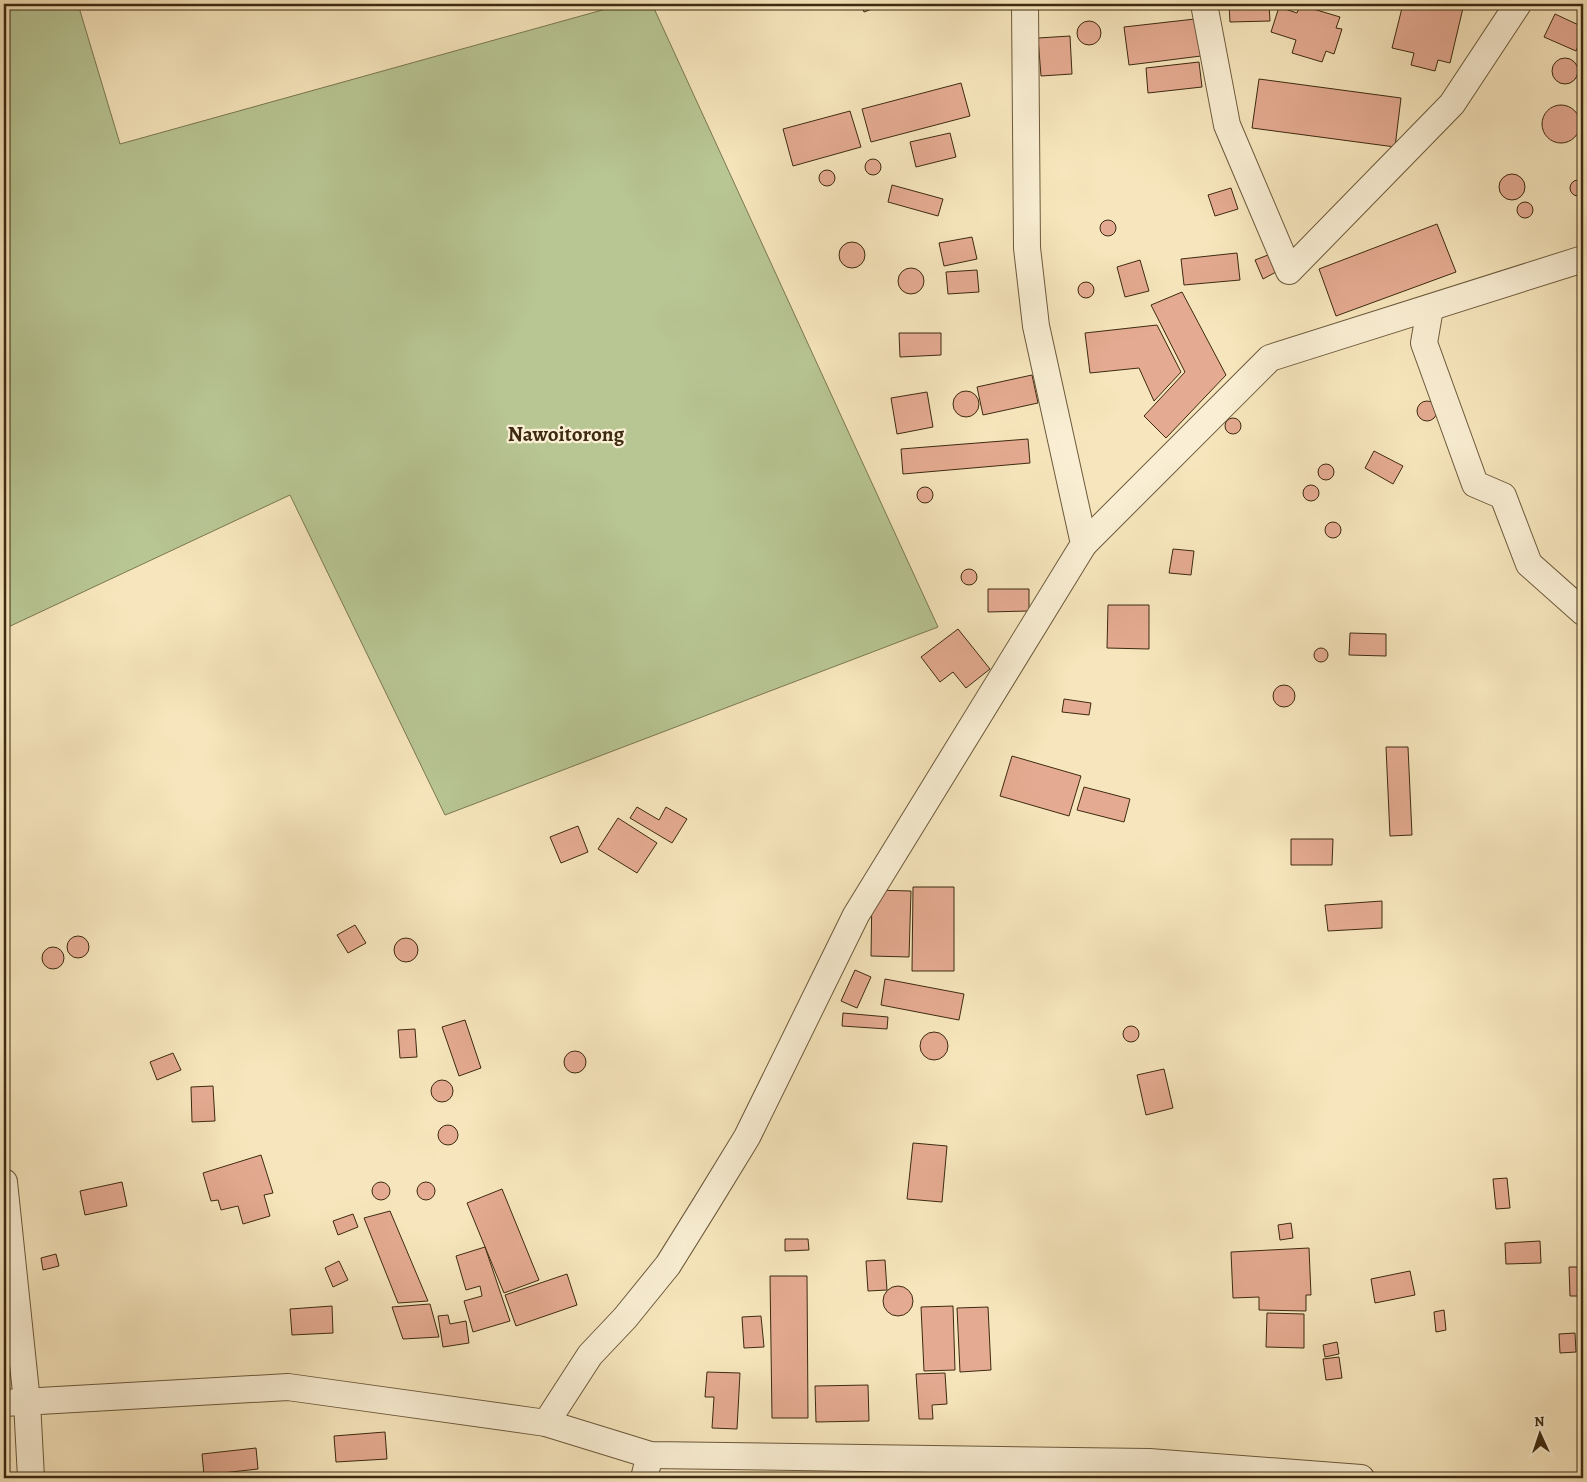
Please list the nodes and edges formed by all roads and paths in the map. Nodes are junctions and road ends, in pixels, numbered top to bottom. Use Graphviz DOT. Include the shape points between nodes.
graph roads {
  1 [pos="1025,4"];
  2 [pos="1204,4"];
  3 [pos="1518,4"];
  4 [pos="1583,259"];
  5 [pos="1430,308"];
  6 [pos="1084,544"];
  7 [pos="1583,612"];
  8 [pos="4,1182"];
  9 [pos="15,1403"];
  10 [pos="546,1423"];
  11 [pos="647,1467"];
  12 [pos="31,1478"];
  13 [pos="1361,1478"];
  1 -- 6 [label="street" via="1027,248 1036,326"];
  2 -- 3 [label="street" via="1227,125 1289,271 1452,104"];
  4 -- 5 [label="street"];
  5 -- 6 [label="street" via="1270,358"];
  5 -- 7 [label="street" via="1424,343 1475,484 1503,496 1528,564"];
  6 -- 10 [label="street" via="856,915 747,1137 706,1204 668,1265 626,1318 590,1355"];
  8 -- 9 [label="street"];
  9 -- 10 [label="street" via="288,1387"];
  9 -- 12 [label="street"];
  10 -- 11 [label="street"];
  11 -- 13 [label="street" via="1149,1462"];
}
